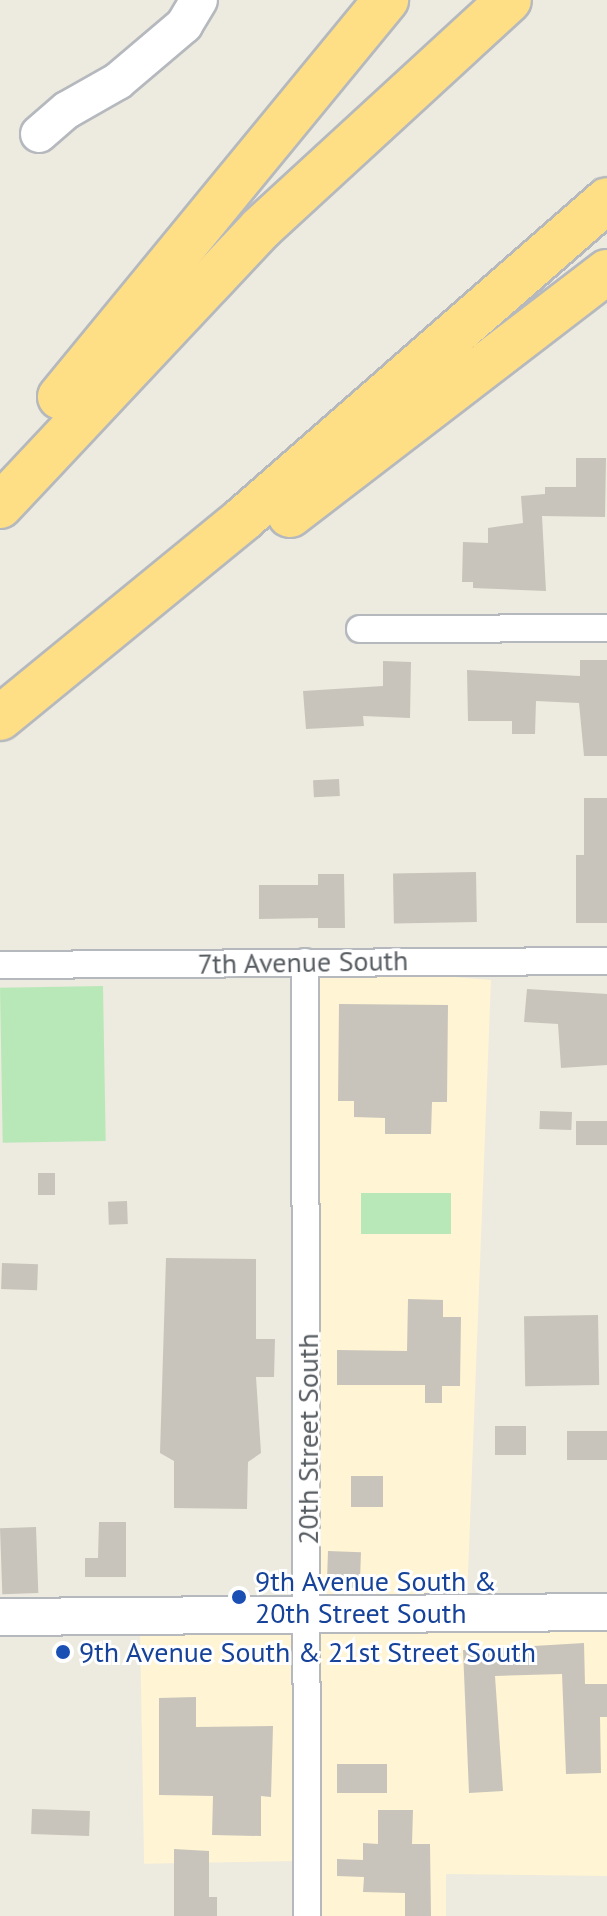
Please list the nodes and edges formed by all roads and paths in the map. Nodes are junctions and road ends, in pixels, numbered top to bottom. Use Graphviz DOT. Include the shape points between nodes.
graph roads {
  1 [pos="199,0"];
  2 [pos="386,0"];
  3 [pos="509,0"];
  4 [pos="39,134"];
  5 [pos="607,200"];
  6 [pos="607,272"];
  7 [pos="0,470"];
  8 [pos="0,506"];
  9 [pos="607,628"];
  10 [pos="360,629"];
  11 [pos="0,718"];
  12 [pos="0,731"];
  13 [pos="607,961"];
  14 [pos="305,962"];
  15 [pos="0,965"];
  16 [pos="607,1612"];
  17 [pos="304,1614"];
  18 [pos="0,1617"];
  19 [pos="307,1916"];
  1 -- 4 [label="street" via="184,25 129,72"];
  2 -- 7 [label="highway"];
  3 -- 8 [label="highway" via="260,229"];
  5 -- 11 [label="highway" via="278,489"];
  6 -- 12 [label="highway"];
  9 -- 10 [label="street"];
  13 -- 14 [label="street, 7th Avenue South"];
  14 -- 15 [label="street, 7th Avenue South"];
  14 -- 17 [label="street, 20th Street South" via="309,1600"];
  16 -- 17 [label="street"];
  17 -- 18 [label="street"];
  17 -- 19 [label="street, 20th Street South"];
}
